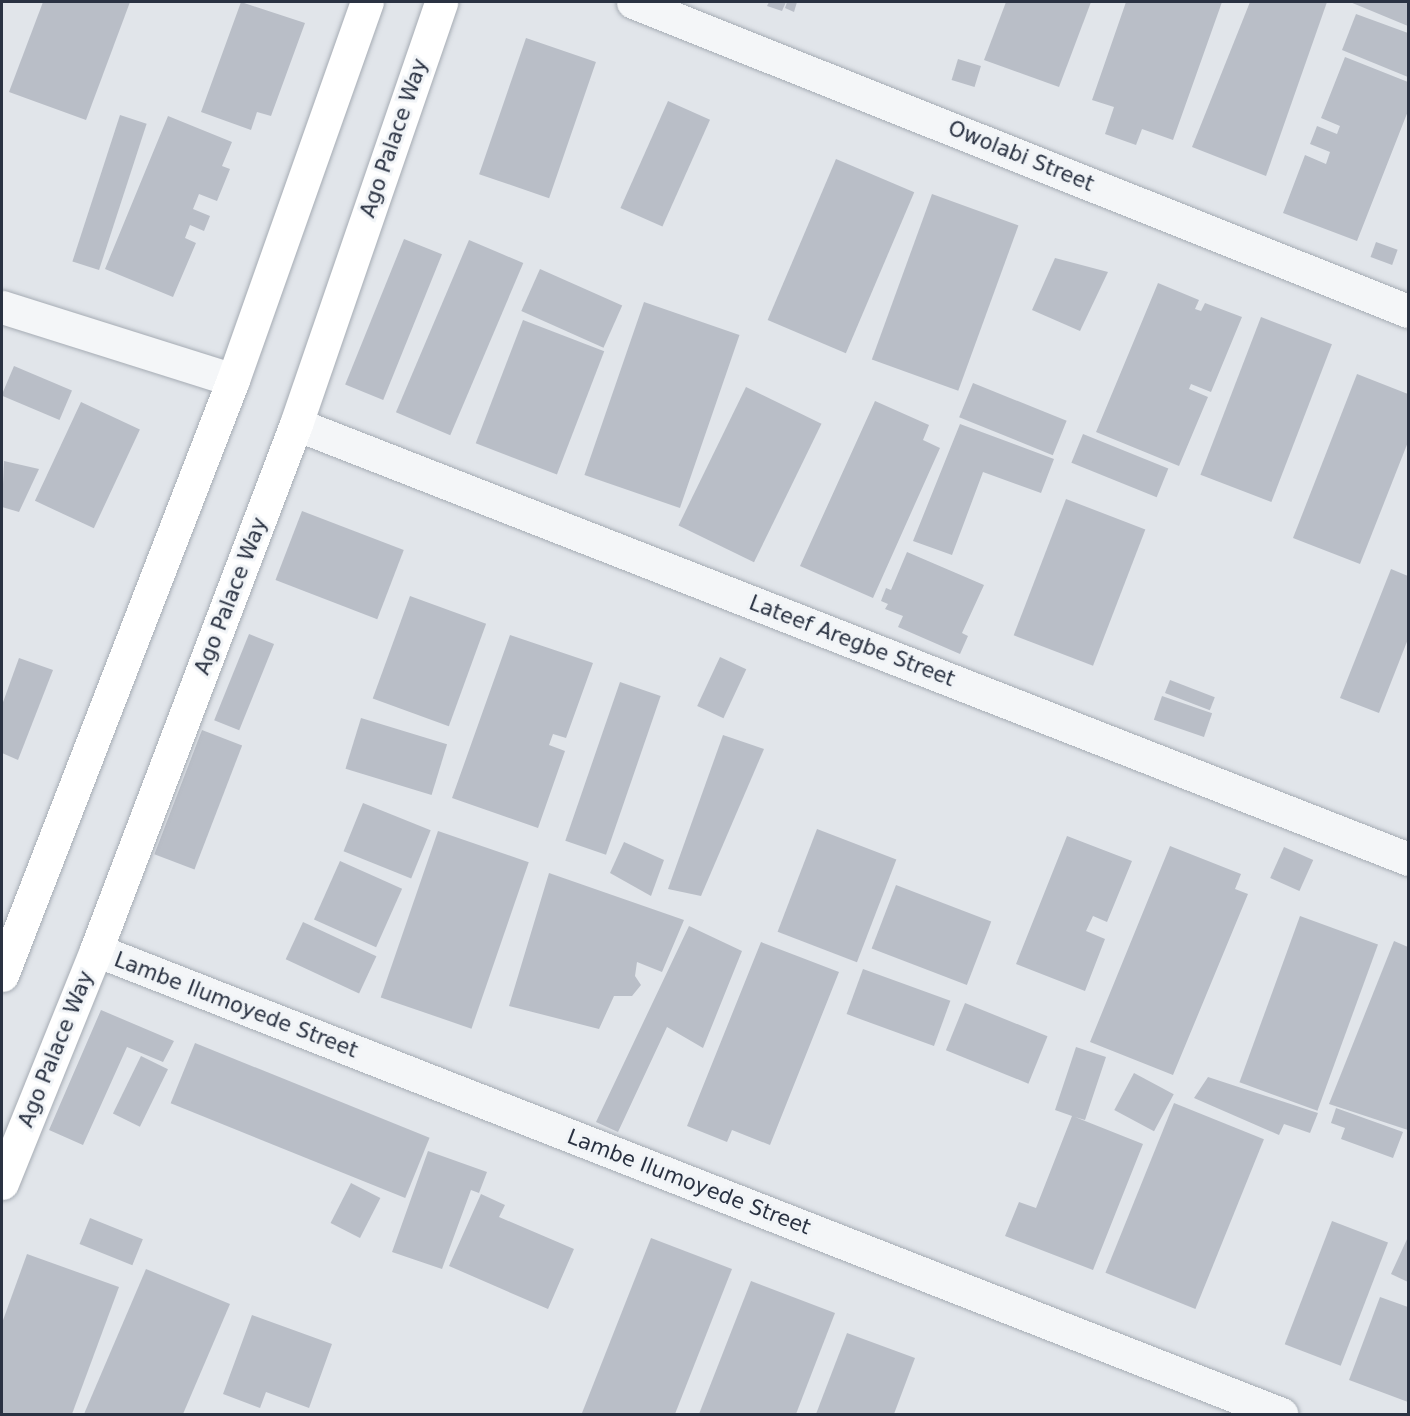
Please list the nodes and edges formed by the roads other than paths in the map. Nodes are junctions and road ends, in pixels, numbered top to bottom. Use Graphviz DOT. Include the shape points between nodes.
graph roads {
  1 [pos="368,2"];
  2 [pos="441,2"];
  3 [pos="633,2"];
  4 [pos="2,307"];
  5 [pos="1408,311"];
  6 [pos="233,380"];
  7 [pos="296,424"];
  8 [pos="1408,859"];
  9 [pos="96,950"];
  10 [pos="2,975"];
  11 [pos="2,1183"];
  12 [pos="1281,1414"];
  1 -- 6 [label="main road"];
  2 -- 7 [label="main road, Ago Palace Way"];
  3 -- 5 [label="street, Owolabi Street"];
  4 -- 6 [label="street"];
  6 -- 10 [label="main road"];
  7 -- 8 [label="street, Lateef Aregbe Street"];
  7 -- 9 [label="main road, Ago Palace Way"];
  9 -- 11 [label="main road, Ago Palace Way"];
  9 -- 12 [label="street, Lambe Ilumoyede Street"];
}
